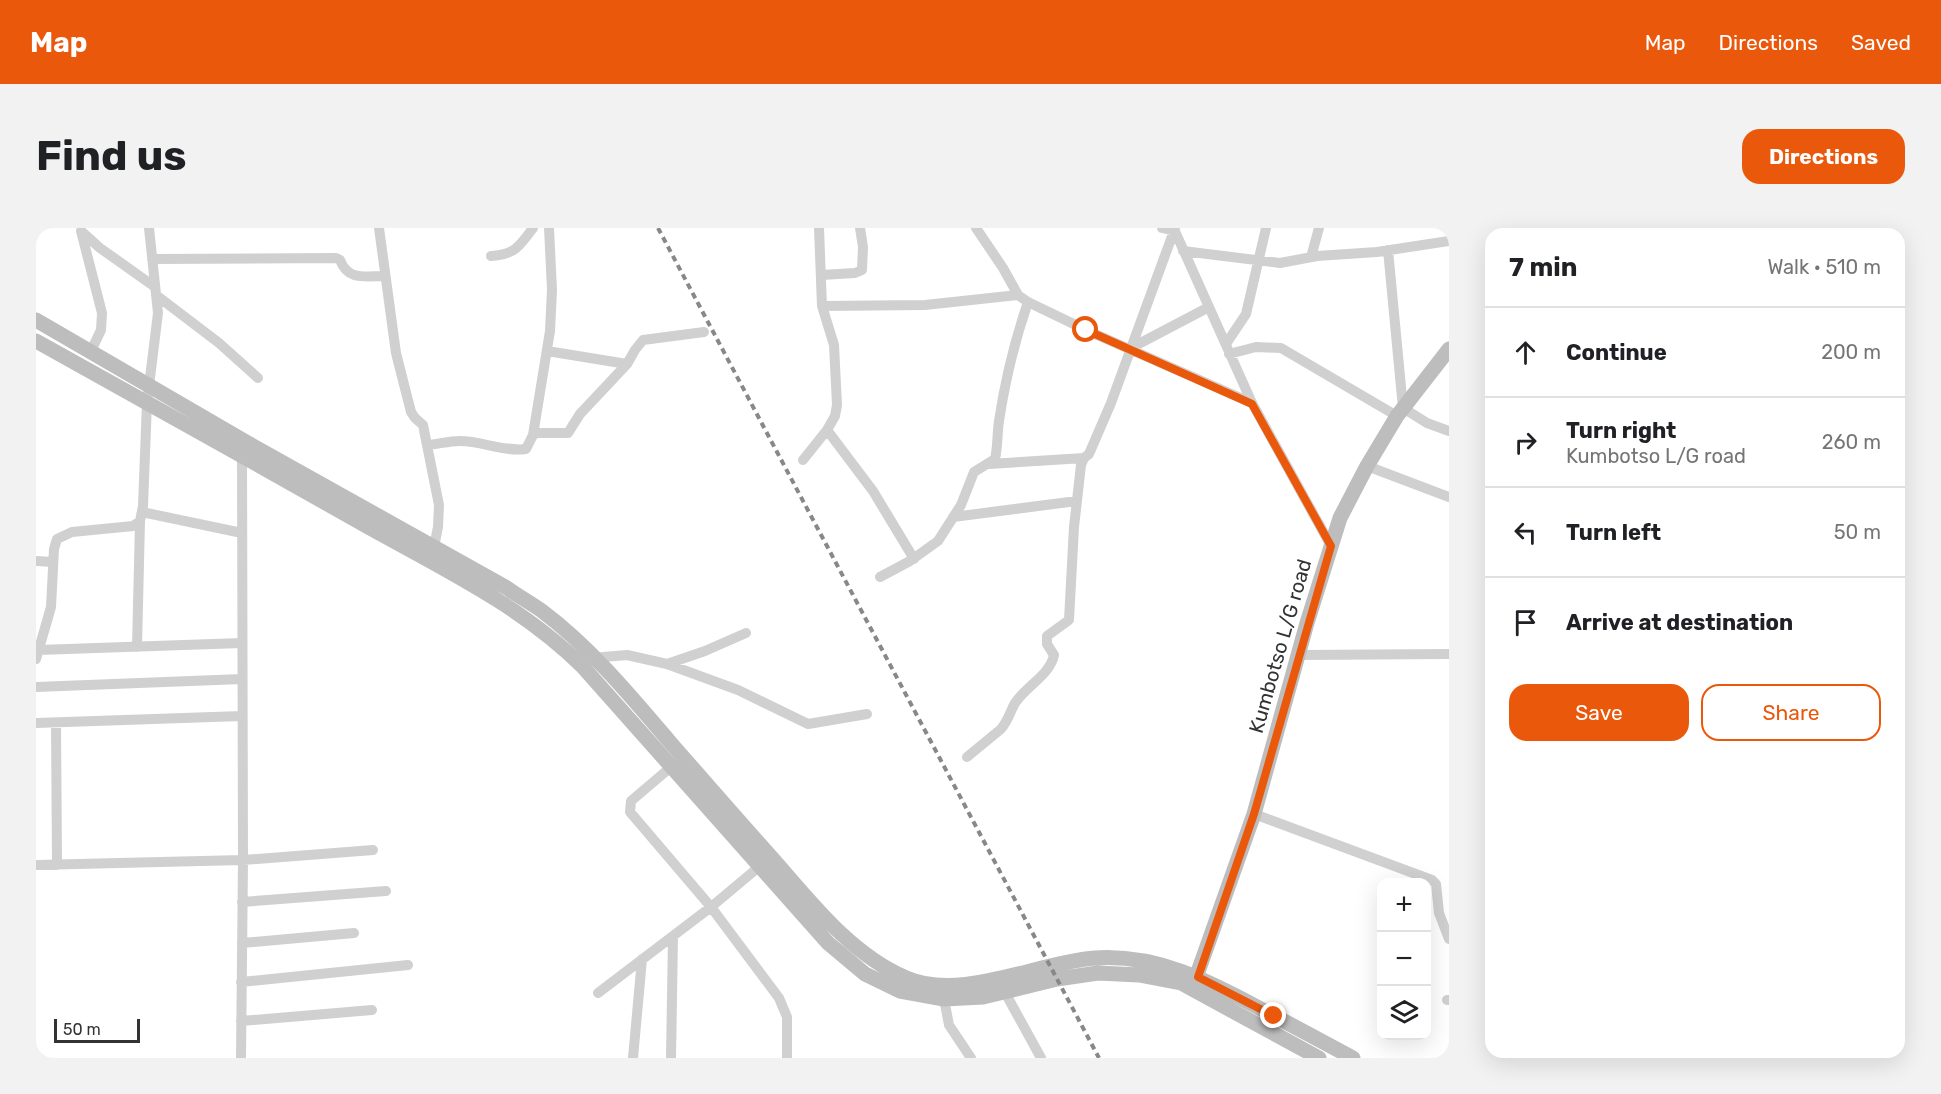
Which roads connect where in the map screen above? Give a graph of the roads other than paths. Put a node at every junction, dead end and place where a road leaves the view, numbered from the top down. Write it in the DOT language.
graph roads {
  1 [pos="149,228"];
  2 [pos="379,228"];
  3 [pos="533,228"];
  4 [pos="549,228"];
  5 [pos="819,228"];
  6 [pos="860,228"];
  7 [pos="976,228"];
  8 [pos="1162,228"];
  9 [pos="1266,228"];
  10 [pos="1318,228"];
  11 [pos="1175,229"];
  12 [pos="79,230"];
  13 [pos="1449,241"];
  14 [pos="1388,250"];
  15 [pos="1183,251"];
  16 [pos="491,256"];
  17 [pos="1311,257"];
  18 [pos="152,259"];
  19 [pos="1258,261"];
  20 [pos="821,275"];
  21 [pos="385,276"];
  22 [pos="155,291"];
  23 [pos="1018,295"];
  24 [pos="1028,302"];
  25 [pos="822,306"];
  26 [pos="1209,307"];
  27 [pos="36,320"];
  28 [pos="704,332"];
  29 [pos="36,341"];
  30 [pos="1129,349"];
  31 [pos="1228,349"];
  32 [pos="1449,349"];
  33 [pos="91,351"];
  34 [pos="548,351"];
  35 [pos="627,364"];
  36 [pos="258,378"];
  37 [pos="149,384"];
  38 [pos="147,402"];
  39 [pos="1252,404"];
  40 [pos="1400,412"];
  41 [pos="827,430"];
  42 [pos="1449,431"];
  43 [pos="533,435"];
  44 [pos="427,445"];
  45 [pos="242,455"];
  46 [pos="1084,458"];
  47 [pos="802,460"];
  48 [pos="988,464"];
  49 [pos="1367,466"];
  50 [pos="1449,496"];
  51 [pos="1077,501"];
  52 [pos="141,516"];
  53 [pos="953,517"];
  54 [pos="242,533"];
  55 [pos="1331,546"];
  56 [pos="434,547"];
  57 [pos="914,559"];
  58 [pos="36,561"];
  59 [pos="53,562"];
  60 [pos="880,577"];
  61 [pos="746,633"];
  62 [pos="242,643"];
  63 [pos="137,646"];
  64 [pos="1299,654"];
  65 [pos="1449,654"];
  66 [pos="37,655"];
  67 [pos="592,658"];
  68 [pos="667,663"];
  69 [pos="242,680"];
  70 [pos="36,687"];
  71 [pos="867,714"];
  72 [pos="242,716"];
  73 [pos="36,723"];
  74 [pos="56,723"];
  75 [pos="968,758"];
  76 [pos="670,766"];
  77 [pos="1254,814"];
  78 [pos="373,850"];
  79 [pos="243,860"];
  80 [pos="36,865"];
  81 [pos="57,865"];
  82 [pos="759,866"];
  83 [pos="386,891"];
  84 [pos="242,902"];
  85 [pos="711,907"];
  86 [pos="354,933"];
  87 [pos="673,936"];
  88 [pos="1449,939"];
  89 [pos="242,943"];
  90 [pos="642,959"];
  91 [pos="408,965"];
  92 [pos="241,982"];
  93 [pos="1195,982"];
  94 [pos="1001,986"];
  95 [pos="598,993"];
  96 [pos="944,999"];
  97 [pos="372,1010"];
  98 [pos="241,1021"];
  99 [pos="241,1058"];
  100 [pos="633,1058"];
  101 [pos="671,1058"];
  102 [pos="787,1058"];
  103 [pos="971,1058"];
  104 [pos="1041,1058"];
  105 [pos="1319,1058"];
  106 [pos="1353,1058"];
  1 -- 18 [label="street"];
  2 -- 21 [label="street"];
  3 -- 16 [label="street"];
  4 -- 34 [label="street"];
  5 -- 20 [label="street"];
  6 -- 20 [label="street"];
  7 -- 23 [label="street"];
  8 -- 11 [label="street"];
  9 -- 19 [label="street"];
  10 -- 17 [label="street"];
  11 -- 15 [label="street"];
  11 -- 30 [label="street"];
  12 -- 22 [label="street"];
  12 -- 33 [label="street"];
  13 -- 14 [label="street"];
  14 -- 17 [label="street"];
  14 -- 40 [label="street"];
  15 -- 19 [label="street"];
  15 -- 26 [label="street"];
  17 -- 19 [label="street"];
  18 -- 21 [label="street"];
  18 -- 22 [label="street"];
  19 -- 31 [label="street"];
  20 -- 25 [label="street"];
  21 -- 44 [label="street"];
  22 -- 36 [label="street"];
  22 -- 37 [label="street"];
  23 -- 24 [label="street"];
  23 -- 25 [label="street"];
  24 -- 30 [label="street"];
  24 -- 48 [label="street"];
  25 -- 41 [label="street"];
  26 -- 30 [label="street"];
  26 -- 31 [label="street"];
  27 -- 33 [label="main road"];
  28 -- 35 [label="street"];
  29 -- 38 [label="main road"];
  30 -- 39 [label="street"];
  30 -- 46 [label="street"];
  31 -- 39 [label="street"];
  31 -- 40 [label="street"];
  32 -- 40 [label="main road, Kumbotso L/G road"];
  33 -- 37 [label="main road"];
  34 -- 35 [label="street"];
  34 -- 43 [label="street"];
  35 -- 43 [label="street"];
  37 -- 38 [label="street"];
  37 -- 56 [label="main road"];
  38 -- 45 [label="main road"];
  38 -- 52 [label="street"];
  39 -- 55 [label="street"];
  40 -- 42 [label="street"];
  40 -- 49 [label="main road, Kumbotso L/G road"];
  41 -- 47 [label="street"];
  41 -- 57 [label="street"];
  43 -- 44 [label="street"];
  44 -- 56 [label="street"];
  45 -- 54 [label="street"];
  45 -- 76 [label="main road"];
  46 -- 48 [label="street"];
  46 -- 51 [label="street"];
  48 -- 53 [label="street"];
  49 -- 50 [label="street"];
  49 -- 55 [label="main road, Kumbotso L/G road"];
  51 -- 53 [label="street"];
  51 -- 75 [label="street"];
  52 -- 54 [label="street"];
  52 -- 59 [label="street"];
  52 -- 63 [label="street"];
  53 -- 57 [label="street"];
  54 -- 62 [label="street"];
  55 -- 64 [label="main road, Kumbotso L/G road"];
  56 -- 67 [label="main road"];
  57 -- 60 [label="street"];
  58 -- 59 [label="street"];
  59 -- 66 [label="street"];
  61 -- 68 [label="street"];
  62 -- 63 [label="street"];
  62 -- 69 [label="street"];
  63 -- 66 [label="street"];
  64 -- 65 [label="street"];
  64 -- 77 [label="main road, Kumbotso L/G road"];
  67 -- 68 [label="street"];
  67 -- 94 [label="main road"];
  68 -- 71 [label="street"];
  69 -- 70 [label="street"];
  69 -- 72 [label="street"];
  72 -- 74 [label="street"];
  72 -- 79 [label="street"];
  73 -- 74 [label="street"];
  74 -- 81 [label="street"];
  76 -- 82 [label="main road"];
  76 -- 85 [label="street"];
  77 -- 88 [label="street"];
  77 -- 93 [label="main road, Kumbotso L/G road"];
  78 -- 79 [label="street"];
  79 -- 81 [label="street"];
  79 -- 84 [label="street"];
  80 -- 81 [label="street"];
  82 -- 85 [label="street"];
  82 -- 96 [label="main road"];
  83 -- 84 [label="street"];
  84 -- 89 [label="street"];
  85 -- 87 [label="street"];
  85 -- 102 [label="street"];
  86 -- 89 [label="street"];
  87 -- 90 [label="street"];
  87 -- 101 [label="street"];
  89 -- 92 [label="street"];
  90 -- 95 [label="street"];
  90 -- 100 [label="street"];
  91 -- 92 [label="street"];
  92 -- 98 [label="street"];
  93 -- 94 [label="main road"];
  93 -- 105 [label="main road"];
  93 -- 106 [label="main road"];
  94 -- 96 [label="main road"];
  94 -- 104 [label="street"];
  96 -- 103 [label="street"];
  97 -- 98 [label="street"];
  98 -- 99 [label="street"];
}
